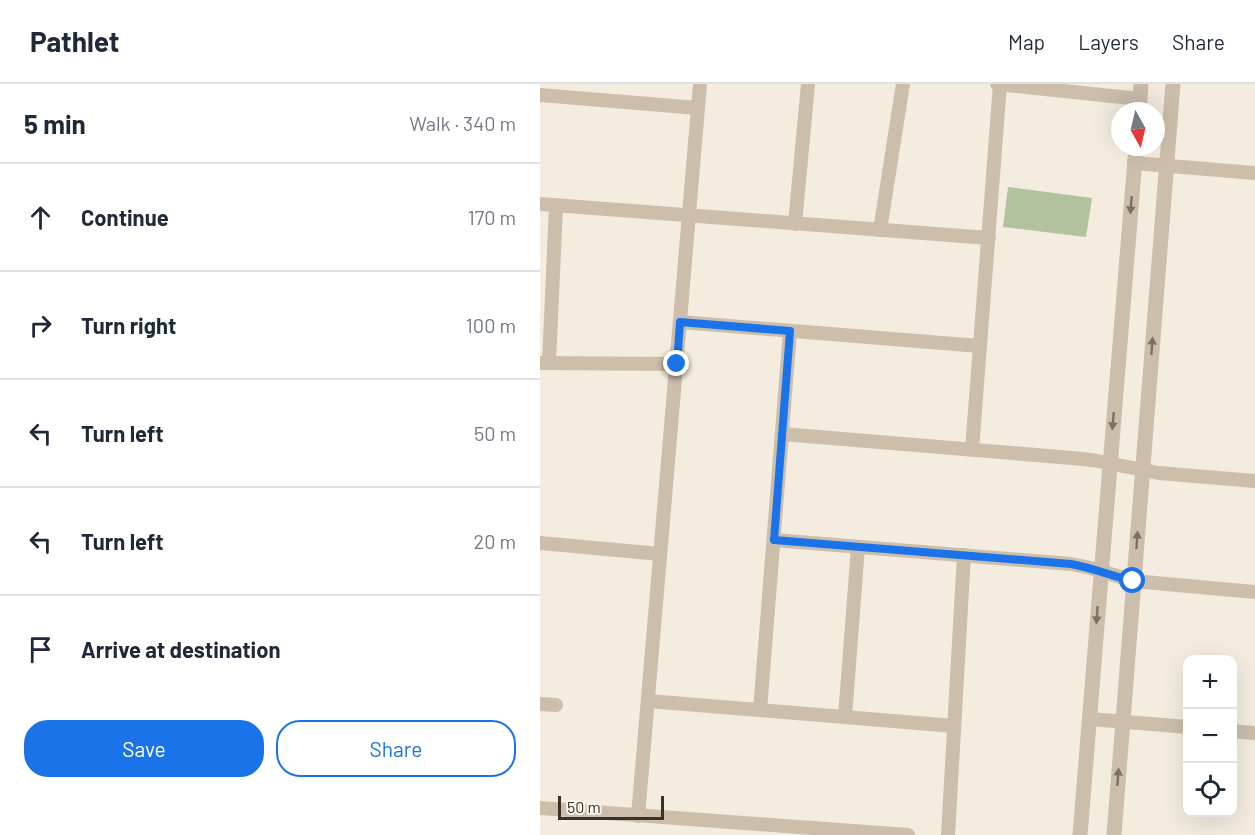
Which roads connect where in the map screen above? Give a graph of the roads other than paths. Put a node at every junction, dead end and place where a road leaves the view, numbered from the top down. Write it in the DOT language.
graph roads {
  1 [pos="590,84"];
  2 [pos="700,84"];
  3 [pos="808,84"];
  4 [pos="903,84"];
  5 [pos="999,84"];
  6 [pos="1173,84"];
  7 [pos="540,95"];
  8 [pos="1140,98"];
  9 [pos="589,99"];
  10 [pos="698,108"];
  11 [pos="1135,156"];
  12 [pos="1134,163"];
  13 [pos="1166,165"];
  14 [pos="1255,173"];
  15 [pos="540,204"];
  16 [pos="556,206"];
  17 [pos="689,216"];
  18 [pos="795,224"];
  19 [pos="880,230"];
  20 [pos="988,238"];
  21 [pos="680,322"];
  22 [pos="790,331"];
  23 [pos="980,346"];
  24 [pos="544,363"];
  25 [pos="677,364"];
  26 [pos="782,434"];
  27 [pos="972,450"];
  28 [pos="1110,464"];
  29 [pos="1142,470"];
  30 [pos="1255,481"];
  31 [pos="774,540"];
  32 [pos="540,543"];
  33 [pos="858,547"];
  34 [pos="660,554"];
  35 [pos="964,555"];
  36 [pos="1100,571"];
  37 [pos="1133,581"];
  38 [pos="1255,592"];
  39 [pos="648,701"];
  40 [pos="540,704"];
  41 [pos="556,705"];
  42 [pos="760,710"];
  43 [pos="845,717"];
  44 [pos="1090,720"];
  45 [pos="1123,722"];
  46 [pos="954,726"];
  47 [pos="1183,728"];
  48 [pos="1237,731"];
  49 [pos="1255,733"];
  50 [pos="540,808"];
  51 [pos="638,816"];
  52 [pos="788,831"];
  53 [pos="908,835"];
  54 [pos="948,835"];
  55 [pos="1080,835"];
  56 [pos="1114,835"];
  1 -- 9 [label="street"];
  2 -- 10 [label="street"];
  3 -- 18 [label="street"];
  4 -- 19 [label="street"];
  5 -- 8 [label="street"];
  5 -- 20 [label="street"];
  6 -- 13 [label="street"];
  7 -- 9 [label="street"];
  9 -- 10 [label="street"];
  10 -- 17 [label="street"];
  11 -- 12 [label="street"];
  12 -- 13 [label="street"];
  12 -- 28 [label="street, one-way"];
  13 -- 14 [label="street"];
  29 -- 13 [label="street, one-way"];
  15 -- 16 [label="street"];
  16 -- 17 [label="street"];
  16 -- 24 [label="street"];
  17 -- 18 [label="street"];
  17 -- 21 [label="street"];
  18 -- 19 [label="street"];
  19 -- 20 [label="street"];
  20 -- 23 [label="street"];
  21 -- 22 [label="street"];
  21 -- 25 [label="street"];
  22 -- 23 [label="street"];
  22 -- 26 [label="street"];
  23 -- 27 [label="street"];
  24 -- 25 [label="street"];
  25 -- 34 [label="street"];
  26 -- 27 [label="street"];
  26 -- 31 [label="street"];
  27 -- 28 [label="street"];
  28 -- 29 [label="street"];
  28 -- 36 [label="street"];
  29 -- 30 [label="street"];
  37 -- 29 [label="street, one-way"];
  31 -- 33 [label="street"];
  31 -- 42 [label="street"];
  32 -- 34 [label="street"];
  33 -- 35 [label="street"];
  33 -- 43 [label="street"];
  34 -- 39 [label="street"];
  35 -- 36 [label="street"];
  35 -- 46 [label="street"];
  36 -- 37 [label="street"];
  36 -- 44 [label="street, one-way"];
  37 -- 38 [label="street"];
  37 -- 45 [label="street"];
  39 -- 42 [label="street"];
  39 -- 51 [label="street"];
  40 -- 41 [label="street"];
  42 -- 43 [label="street"];
  43 -- 46 [label="street"];
  44 -- 45 [label="street"];
  44 -- 55 [label="street"];
  45 -- 47 [label="street"];
  56 -- 45 [label="street, one-way"];
  46 -- 54 [label="street"];
  48 -- 49 [label="street"];
  50 -- 51 [label="street"];
  51 -- 52 [label="street"];
  52 -- 53 [label="street"];
}
